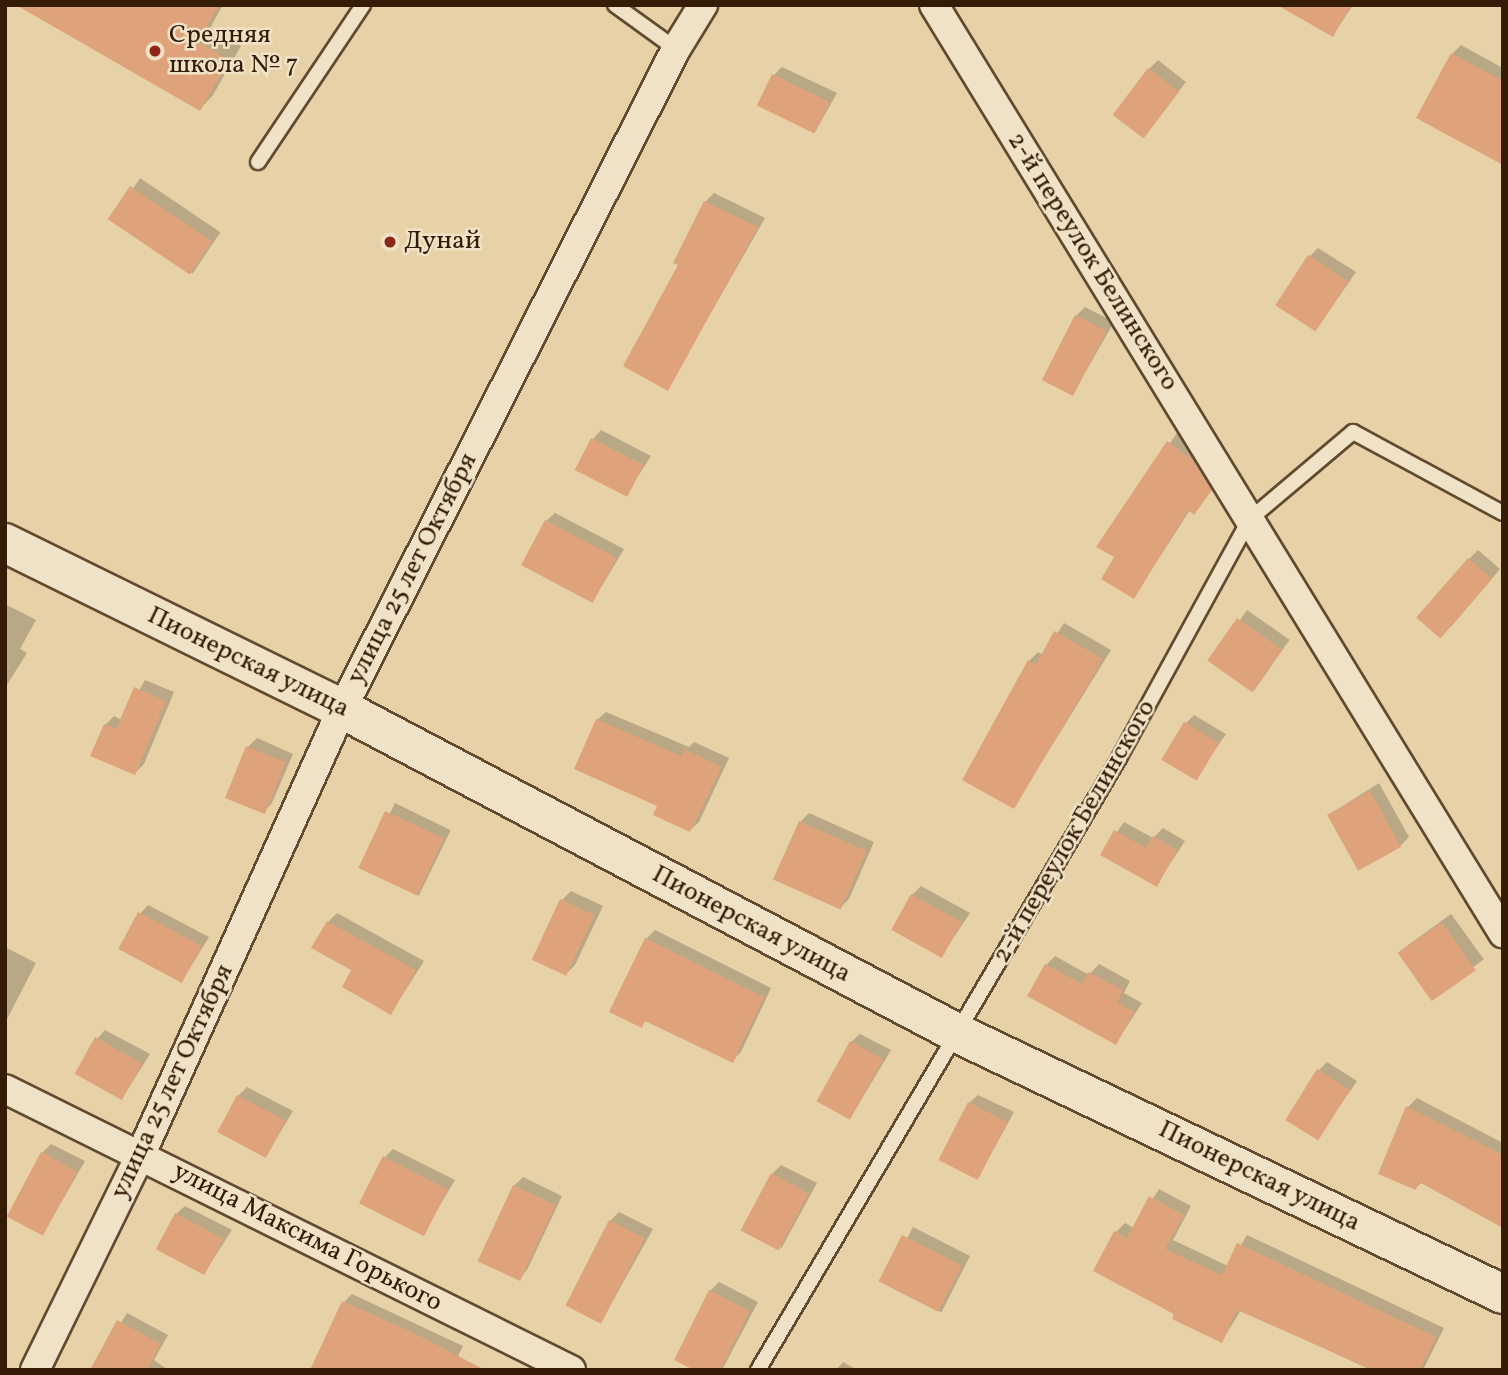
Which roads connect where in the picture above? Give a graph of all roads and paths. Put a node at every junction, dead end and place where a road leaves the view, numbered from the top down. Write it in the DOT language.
graph roads {
  1 [pos="363,5"];
  2 [pos="615,5"];
  3 [pos="703,5"];
  4 [pos="934,5"];
  5 [pos="676,49"];
  6 [pos="258,162"];
  7 [pos="1503,513"];
  8 [pos="1250,519"];
  9 [pos="5,543"];
  10 [pos="342,709"];
  11 [pos="1503,933"];
  12 [pos="959,1034"];
  13 [pos="5,1089"];
  14 [pos="141,1154"];
  15 [pos="1503,1294"];
  16 [pos="35,1370"];
  17 [pos="571,1370"];
  18 [pos="758,1370"];
  1 -- 6 [label="lane"];
  2 -- 5 [label="lane"];
  3 -- 5 [label="street, улица 25 лет Октября"];
  4 -- 8 [label="street, 2-й переулок Белинского"];
  5 -- 10 [label="street, улица 25 лет Октября"];
  7 -- 8 [label="lane, 2-й переулок Белинского"];
  8 -- 11 [label="street, 2-й переулок Белинского"];
  8 -- 12 [label="lane, 2-й переулок Белинского"];
  9 -- 10 [label="street, Пионерская улица"];
  10 -- 12 [label="street, Пионерская улица"];
  10 -- 14 [label="street, улица 25 лет Октября"];
  12 -- 15 [label="street, Пионерская улица"];
  12 -- 18 [label="lane, 2-й переулок Белинского"];
  13 -- 14 [label="street, улица Максима Горького"];
  14 -- 16 [label="street, улица 25 лет Октября"];
  14 -- 17 [label="street, улица Максима Горького"];
}
